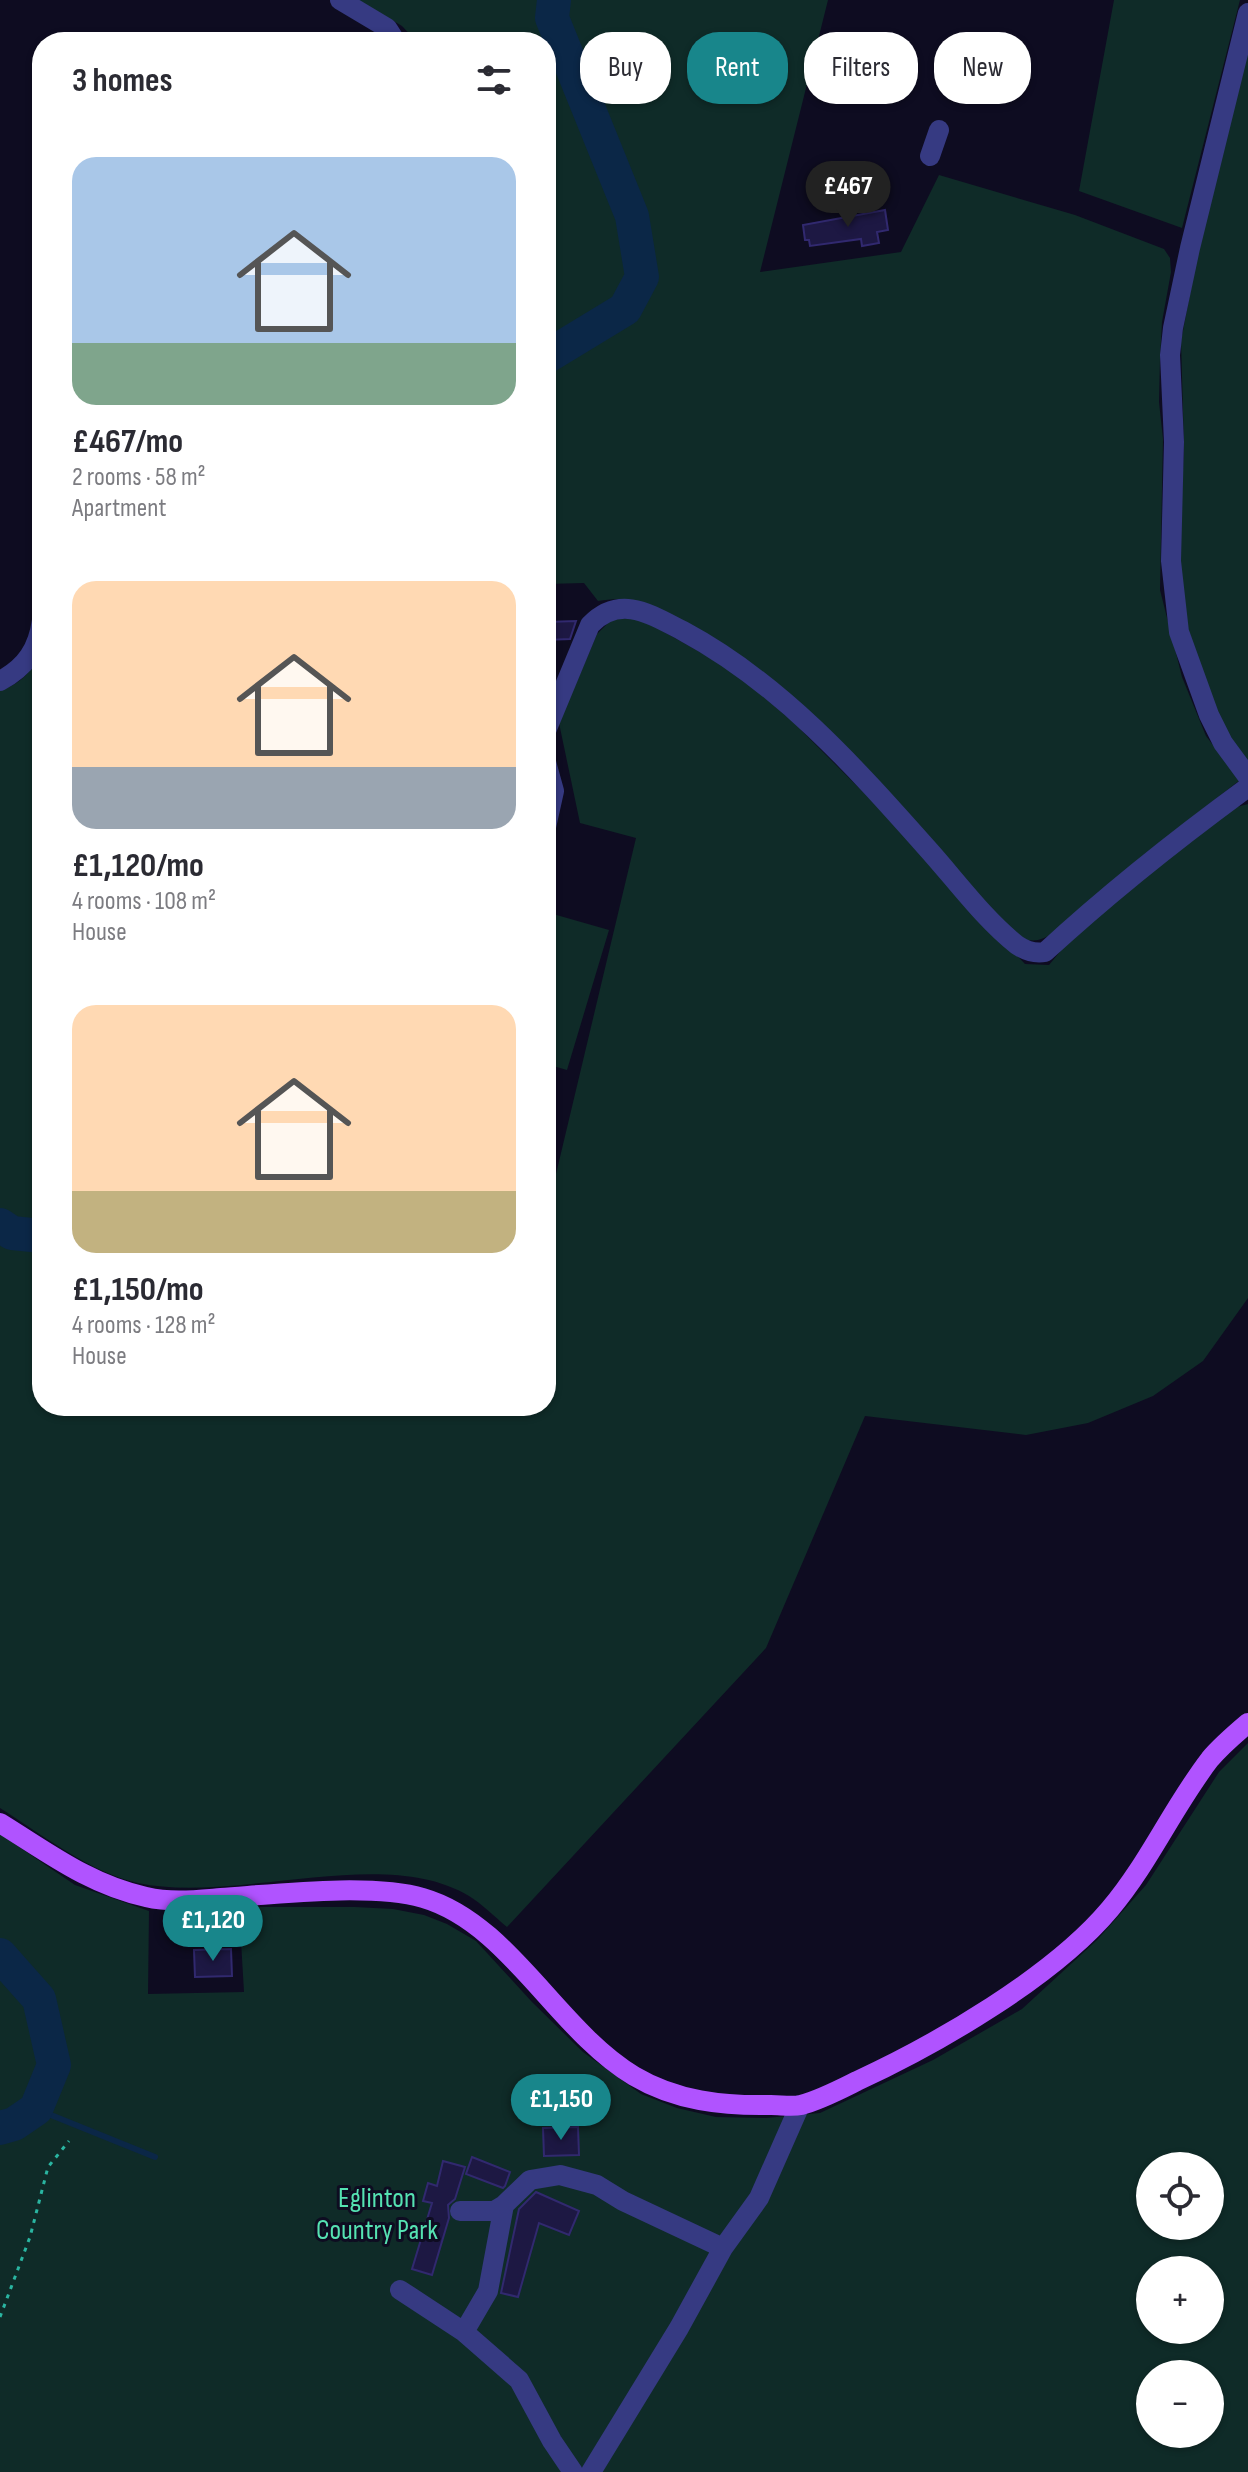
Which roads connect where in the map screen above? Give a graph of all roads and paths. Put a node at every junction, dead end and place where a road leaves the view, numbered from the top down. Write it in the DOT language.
graph roads {
  1 [pos="340,0"];
  2 [pos="1248,13"];
  3 [pos="390,32"];
  4 [pos="939,130"];
  5 [pos="930,156"];
  6 [pos="32,651"];
  7 [pos="0,681"];
  8 [pos="556,707"];
  9 [pos="1248,777"];
  10 [pos="1248,787"];
  11 [pos="1248,1723"];
  12 [pos="0,1823"];
  13 [pos="800,2105"];
  14 [pos="69,2141"];
  15 [pos="504,2205"];
  16 [pos="460,2211"];
  17 [pos="723,2248"];
  18 [pos="400,2290"];
  19 [pos="0,2317"];
  20 [pos="464,2332"];
  21 [pos="573,2472"];
  22 [pos="591,2472"];
  1 -- 3 [label="street"];
  2 -- 9 [label="street"];
  4 -- 5 [label="street"];
  6 -- 7 [label="street"];
  8 -- 10 [label="street"];
  11 -- 13 [label="main road"];
  12 -- 13 [label="main road"];
  13 -- 17 [label="street"];
  14 -- 19 [label="path"];
  15 -- 16 [label="street"];
  15 -- 17 [label="street"];
  15 -- 20 [label="street"];
  17 -- 22 [label="street"];
  18 -- 20 [label="street"];
  20 -- 21 [label="street"];
}
